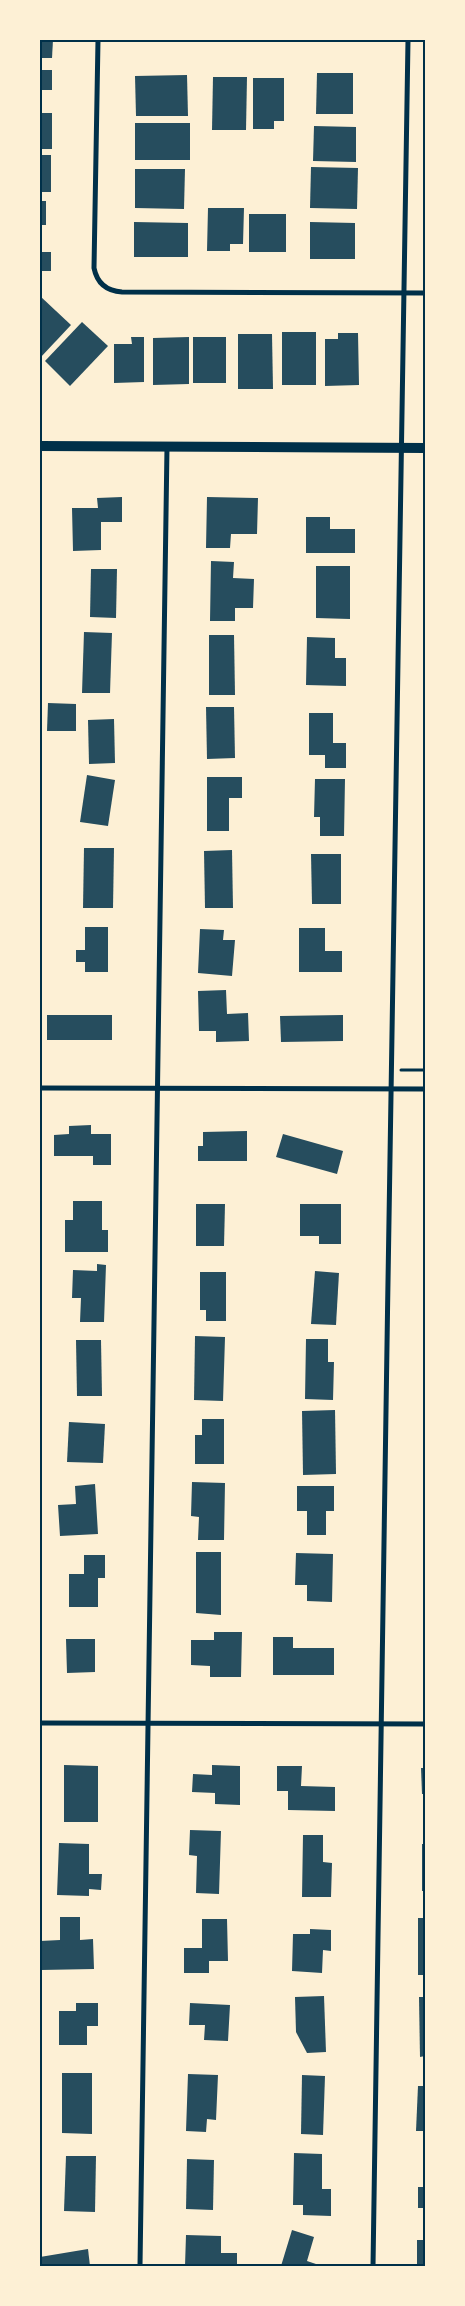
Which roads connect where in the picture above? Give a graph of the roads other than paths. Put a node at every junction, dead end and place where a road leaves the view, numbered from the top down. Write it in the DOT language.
graph roads {
  1 [pos="98,40"];
  2 [pos="408,40"];
  3 [pos="403,293"];
  4 [pos="425,293"];
  5 [pos="40,446"];
  6 [pos="167,446"];
  7 [pos="400,448"];
  8 [pos="425,448"];
  9 [pos="40,1088"];
  10 [pos="392,1088"];
  11 [pos="425,1088"];
  12 [pos="156,1089"];
  13 [pos="40,1723"];
  14 [pos="149,1724"];
  15 [pos="383,1724"];
  16 [pos="425,1724"];
  17 [pos="140,2266"];
  18 [pos="373,2266"];
  1 -- 3 [label="street"];
  2 -- 3 [label="street"];
  3 -- 4 [label="street"];
  3 -- 7 [label="street"];
  5 -- 6 [label="main road"];
  6 -- 7 [label="main road"];
  6 -- 12 [label="street"];
  7 -- 8 [label="main road"];
  7 -- 10 [label="street"];
  9 -- 12 [label="street"];
  10 -- 11 [label="street"];
  10 -- 12 [label="street"];
  10 -- 15 [label="street"];
  12 -- 14 [label="street"];
  13 -- 14 [label="street"];
  14 -- 15 [label="street"];
  14 -- 17 [label="street"];
  15 -- 16 [label="street"];
  15 -- 18 [label="street"];
}
